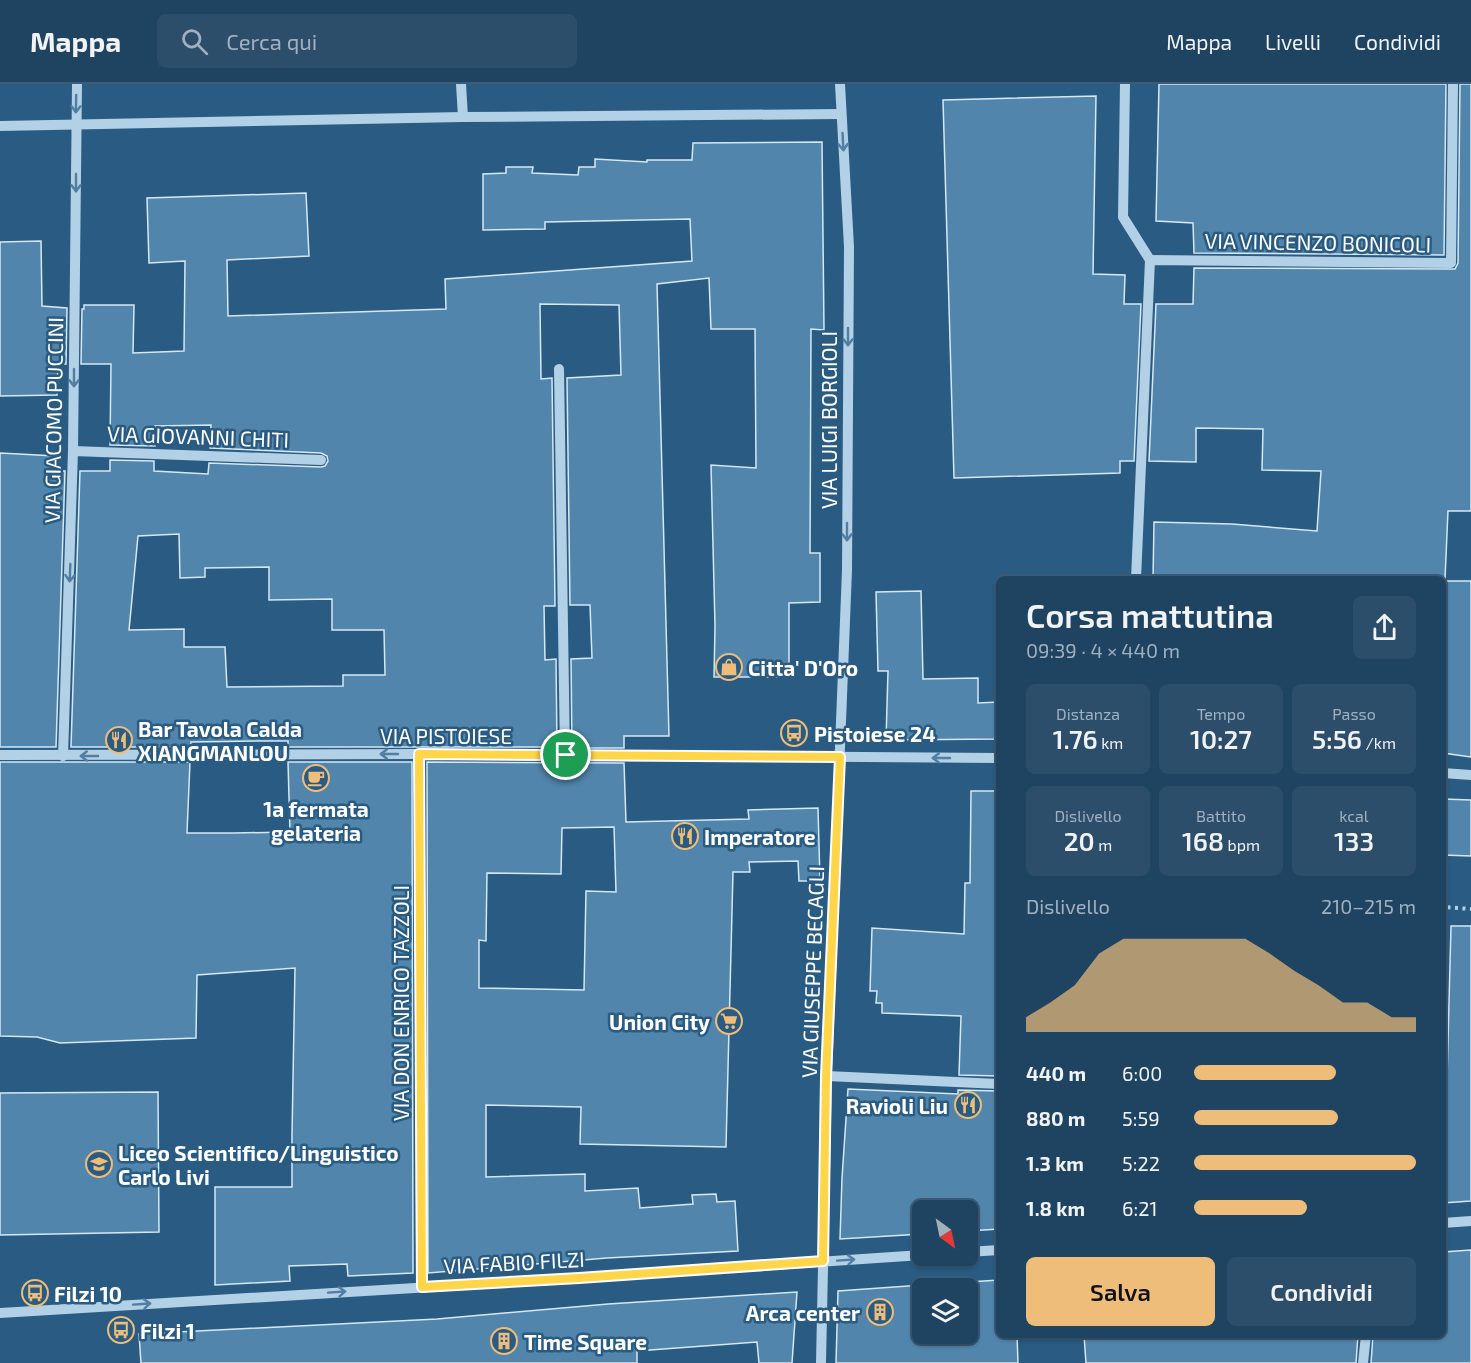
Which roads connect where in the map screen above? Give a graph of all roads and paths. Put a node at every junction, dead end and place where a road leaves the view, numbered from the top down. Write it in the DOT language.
graph roads {
  1 [pos="77,84"];
  2 [pos="461,84"];
  3 [pos="840,84"];
  4 [pos="1125,84"];
  5 [pos="1453,84"];
  6 [pos="841,114"];
  7 [pos="463,117"];
  8 [pos="76,125"];
  9 [pos="0,126"];
  10 [pos="1150,260"];
  11 [pos="559,369"];
  12 [pos="73,451"];
  13 [pos="321,460"];
  14 [pos="1136,576"];
  15 [pos="419,754"];
  16 [pos="0,755"];
  17 [pos="566,755"];
  18 [pos="63,756"];
  19 [pos="840,757"];
  20 [pos="996,758"];
  21 [pos="1446,773"];
  22 [pos="1471,775"];
  23 [pos="1446,907"];
  24 [pos="1471,909"];
  25 [pos="826,1076"];
  26 [pos="996,1084"];
  27 [pos="1471,1221"];
  28 [pos="1446,1223"];
  29 [pos="996,1250"];
  30 [pos="978,1251"];
  31 [pos="912,1256"];
  32 [pos="823,1261"];
  33 [pos="422,1287"];
  34 [pos="0,1313"];
  35 [pos="1366,1338"];
  36 [pos="821,1363"];
  37 [pos="1363,1363"];
  1 -- 8 [label="street, VIA GIACOMO PUCCINI, one-way"];
  2 -- 7 [label="street"];
  3 -- 6 [label="street, VIA LUIGI BORGIOLI"];
  4 -- 10 [label="street"];
  5 -- 10 [label="street, VIA VINCENZO BONICOLI"];
  6 -- 7 [label="street"];
  6 -- 19 [label="street, VIA LUIGI BORGIOLI, one-way"];
  7 -- 8 [label="street"];
  8 -- 9 [label="street"];
  8 -- 12 [label="street, VIA GIACOMO PUCCINI, one-way"];
  10 -- 14 [label="street"];
  11 -- 17 [label="street"];
  12 -- 13 [label="street, VIA GIOVANNI CHITI"];
  12 -- 18 [label="street, VIA GIACOMO PUCCINI, one-way"];
  15 -- 17 [label="street, VIA PISTOIESE"];
  15 -- 18 [label="street, VIA PISTOIESE, one-way"];
  15 -- 33 [label="street, VIA DON ENRICO TAZZOLI"];
  16 -- 18 [label="street, VIA PISTOIESE"];
  17 -- 19 [label="street, VIA PISTOIESE"];
  20 -- 19 [label="street, VIA PISTOIESE, one-way"];
  19 -- 25 [label="street, VIA GIUSEPPE BECAGLI"];
  21 -- 22 [label="street"];
  23 -- 24 [label="path"];
  25 -- 26 [label="street"];
  25 -- 32 [label="street, VIA GIUSEPPE BECAGLI"];
  27 -- 28 [label="street"];
  29 -- 30 [label="street"];
  32 -- 31 [label="street, VIA FABIO FILZI, one-way"];
  32 -- 33 [label="street, VIA FABIO FILZI"];
  32 -- 36 [label="street, VIA GIUSEPPE BECAGLI"];
  34 -- 33 [label="street, VIA FABIO FILZI, one-way"];
  35 -- 37 [label="street"];
}
